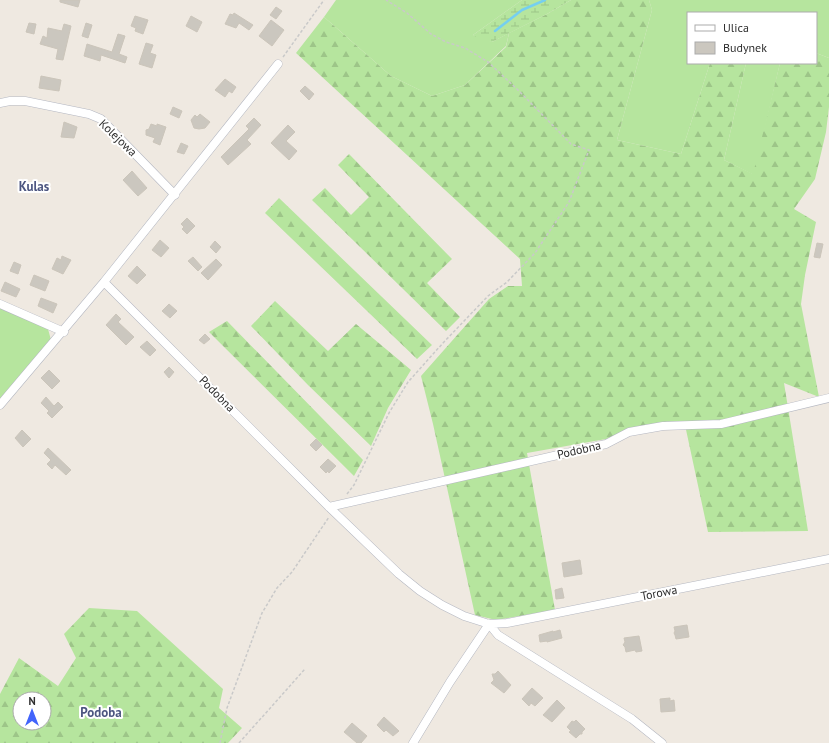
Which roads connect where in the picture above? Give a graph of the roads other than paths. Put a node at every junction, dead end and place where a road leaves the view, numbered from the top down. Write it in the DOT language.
graph roads {
  1 [pos="278,64"];
  2 [pos="0,103"];
  3 [pos="175,195"];
  4 [pos="104,282"];
  5 [pos="0,304"];
  6 [pos="64,332"];
  7 [pos="829,398"];
  8 [pos="0,405"];
  9 [pos="331,509"];
  10 [pos="829,559"];
  11 [pos="489,624"];
  12 [pos="413,743"];
  13 [pos="662,743"];
  1 -- 3 [label="street"];
  2 -- 3 [label="street, Kolejowa"];
  3 -- 4 [label="street"];
  4 -- 6 [label="street"];
  4 -- 9 [label="street, Podobna"];
  5 -- 6 [label="street"];
  6 -- 8 [label="street"];
  7 -- 9 [label="street, Podobna"];
  9 -- 11 [label="street, Podobna"];
  10 -- 11 [label="street, Torowa"];
  11 -- 12 [label="street"];
  11 -- 13 [label="street"];
}
